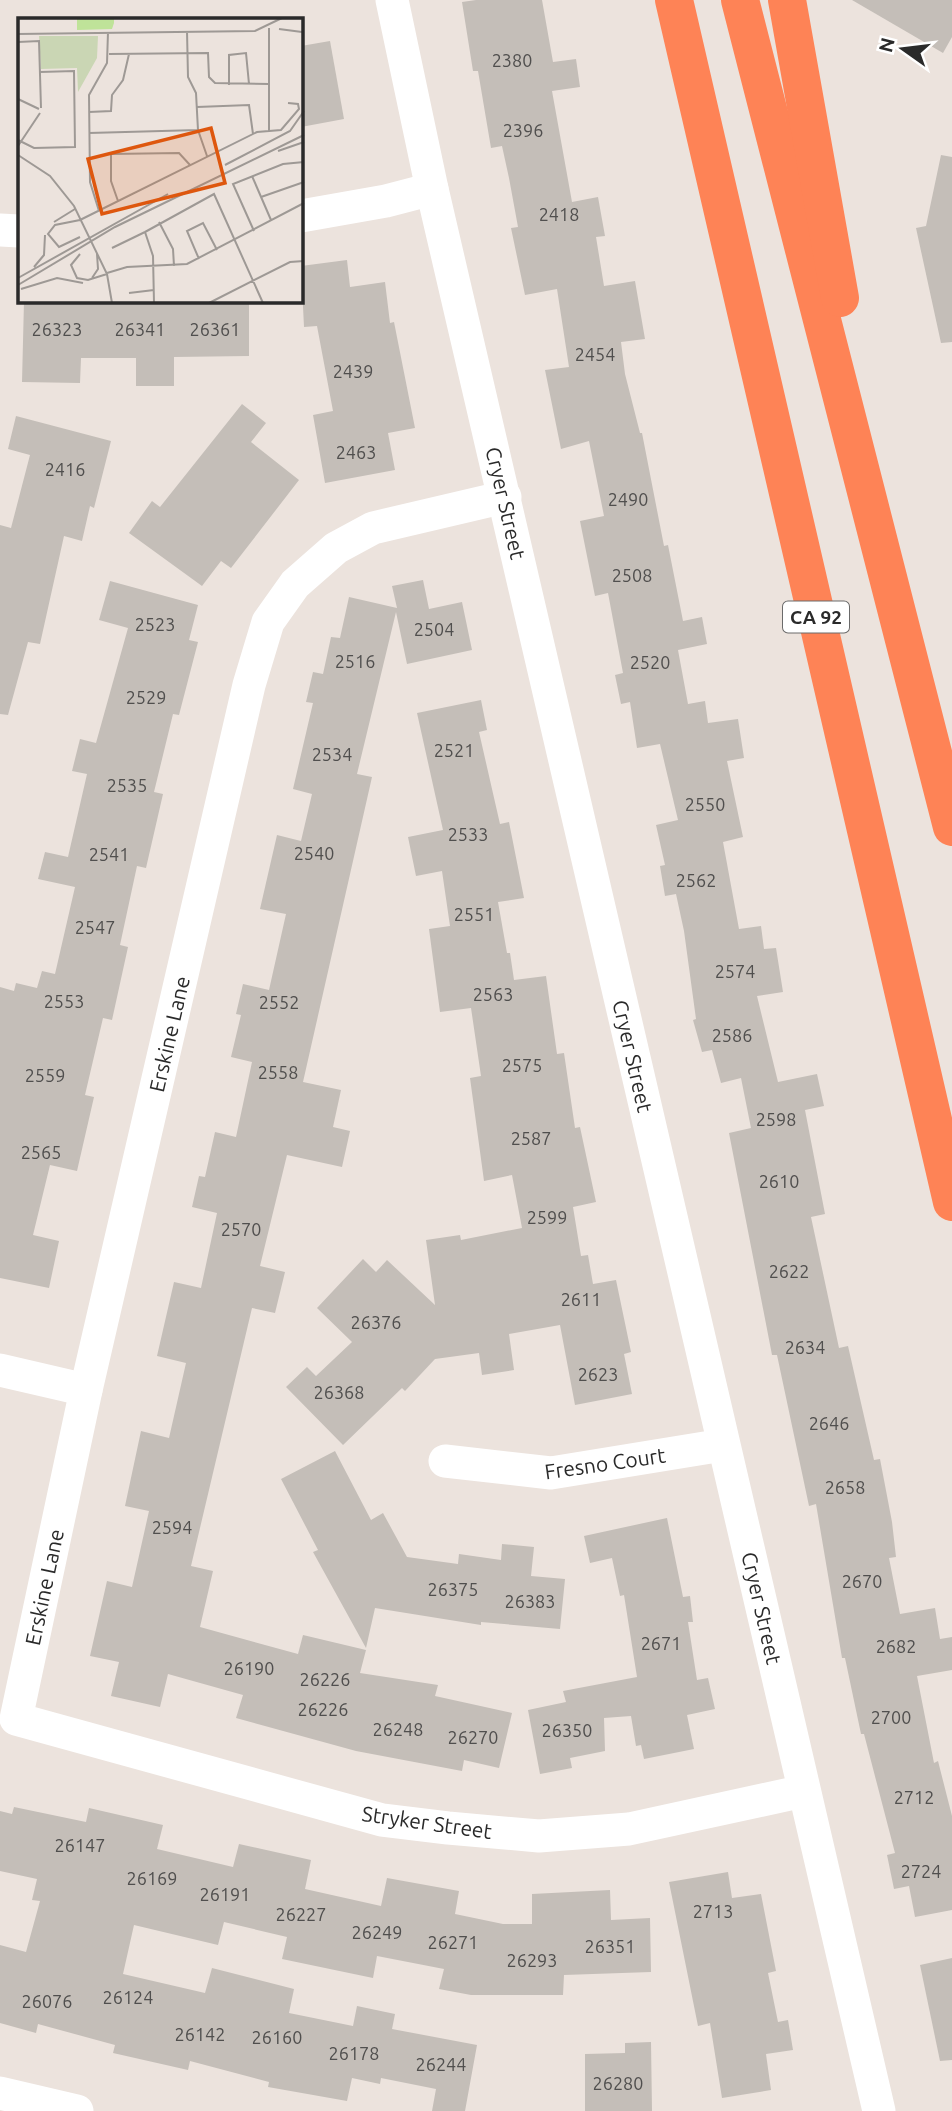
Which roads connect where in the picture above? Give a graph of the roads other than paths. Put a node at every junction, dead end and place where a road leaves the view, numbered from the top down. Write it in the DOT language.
graph roads {
  1 [pos="392,0"];
  2 [pos="740,0"];
  3 [pos="787,0"];
  4 [pos="675,11"];
  5 [pos="432,189"];
  6 [pos="303,216"];
  7 [pos="0,230"];
  8 [pos="18,231"];
  9 [pos="505,497"];
  10 [pos="895,604"];
  11 [pos="952,827"];
  12 [pos="952,1202"];
  13 [pos="0,1370"];
  14 [pos="86,1390"];
  15 [pos="723,1445"];
  16 [pos="445,1461"];
  17 [pos="16,1719"];
  18 [pos="804,1791"];
  19 [pos="0,2093"];
  20 [pos="77,2111"];
  21 [pos="879,2111"];
  1 -- 5 [label="street, Cryer Street"];
  2 -- 10 [label="highway"];
  3 -- 10 [label="highway"];
  4 -- 12 [label="highway, CA 92"];
  5 -- 6 [label="street"];
  5 -- 9 [label="street, Cryer Street"];
  7 -- 8 [label="street"];
  9 -- 14 [label="street, Erskine Lane"];
  9 -- 15 [label="street, Cryer Street"];
  10 -- 11 [label="highway"];
  13 -- 14 [label="street"];
  14 -- 17 [label="street, Erskine Lane"];
  15 -- 16 [label="street, Fresno Court"];
  15 -- 18 [label="street, Cryer Street"];
  17 -- 18 [label="street, Stryker Street"];
  18 -- 21 [label="street, Cryer Street"];
  19 -- 20 [label="street"];
}
